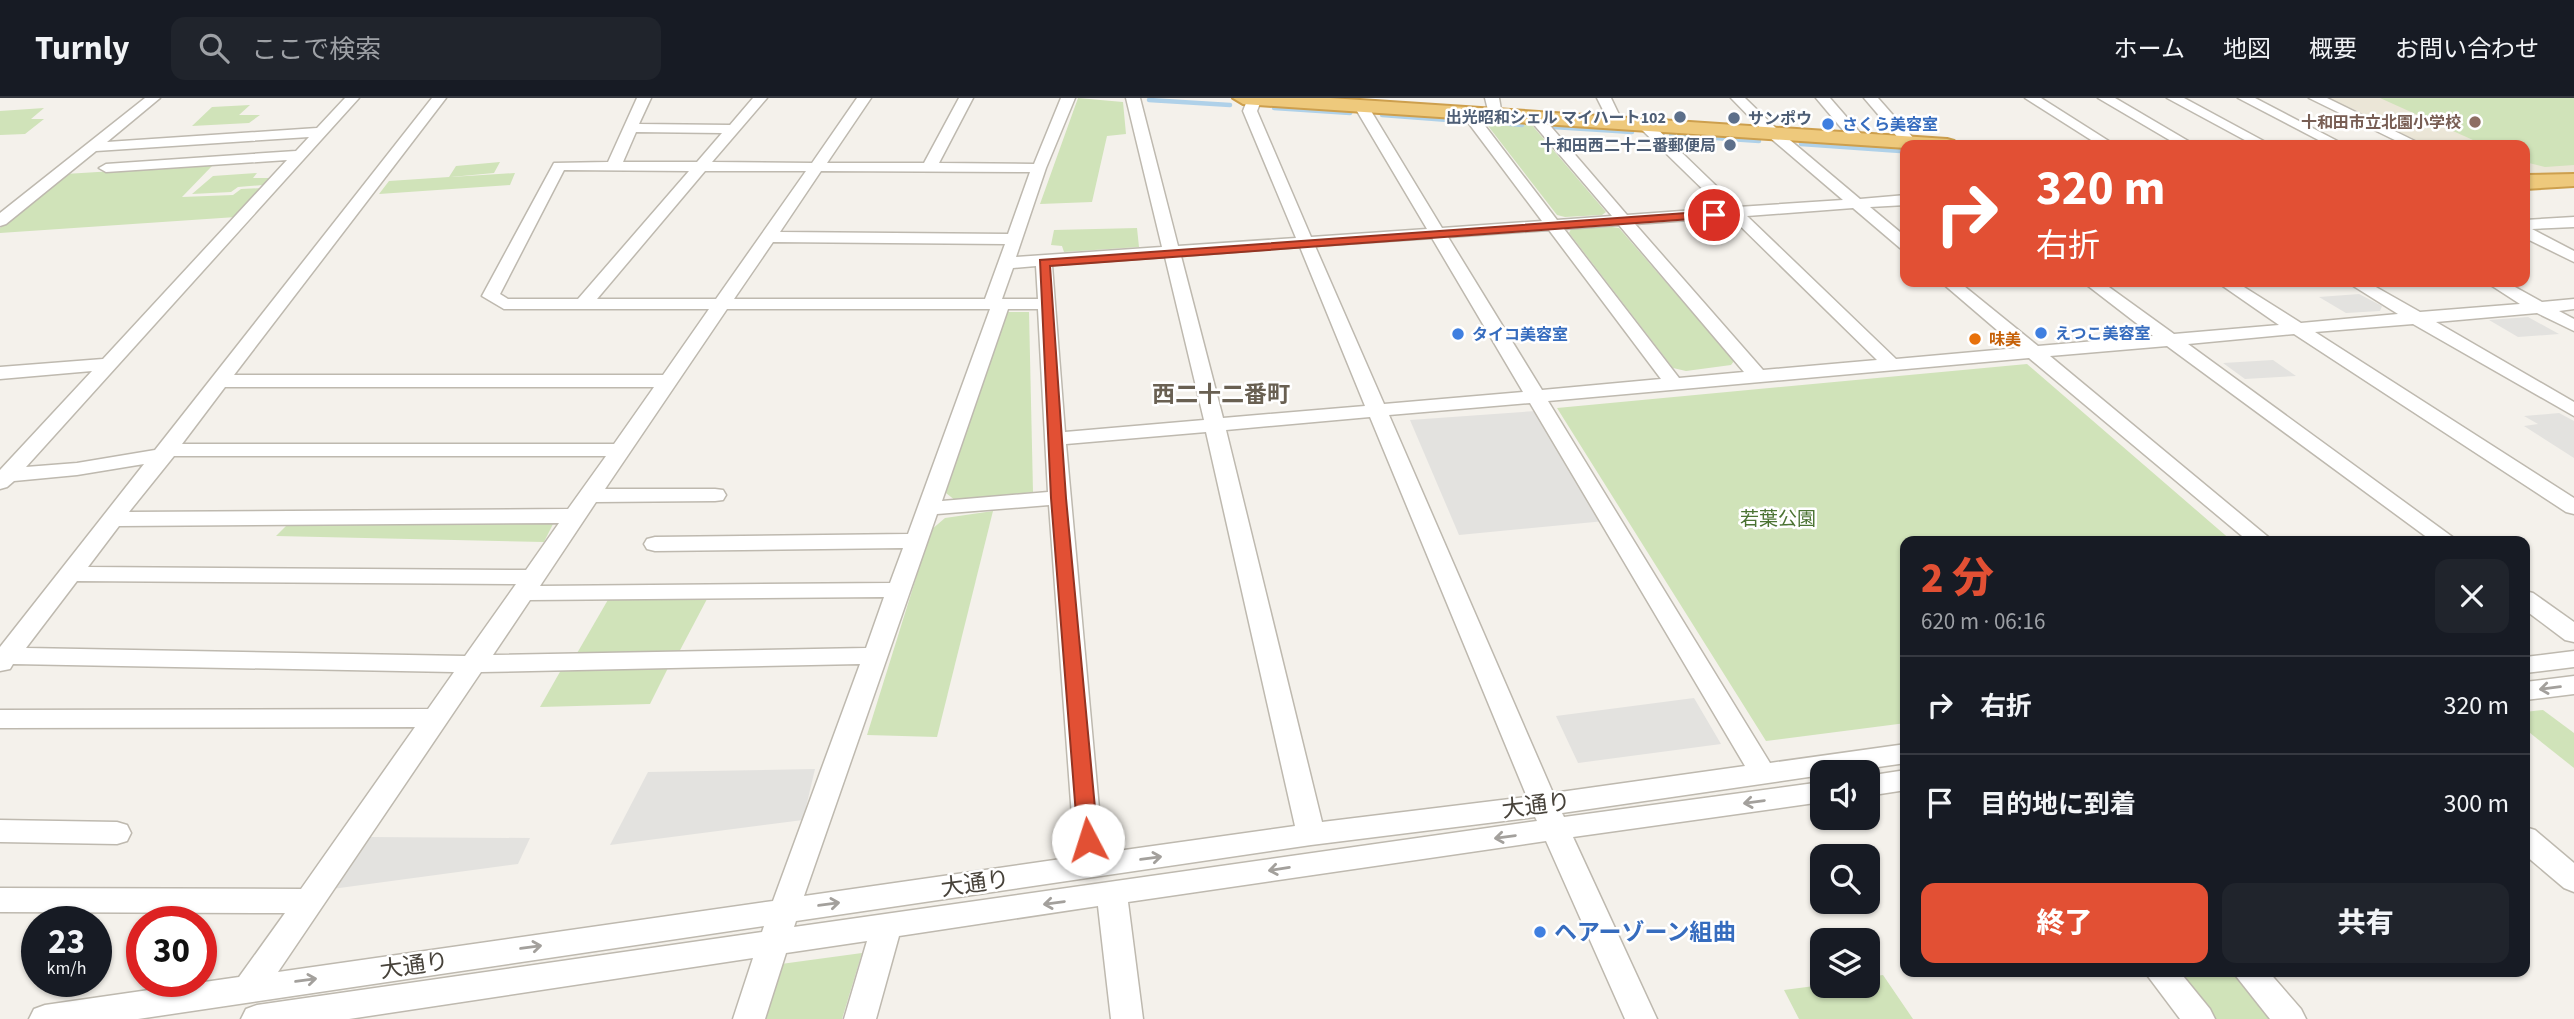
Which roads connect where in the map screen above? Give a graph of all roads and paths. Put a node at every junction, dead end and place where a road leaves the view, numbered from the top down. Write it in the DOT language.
graph roads {
  1 [pos="153,98"];
  2 [pos="352,98"];
  3 [pos="439,98"];
  4 [pos="644,98"];
  5 [pos="760,98"];
  6 [pos="864,98"];
  7 [pos="966,98"];
  8 [pos="1068,98"];
  9 [pos="1133,98"];
  10 [pos="1243,98"];
  11 [pos="1255,98"];
  12 [pos="1604,98"];
  13 [pos="1738,98"];
  14 [pos="1823,98"];
  15 [pos="1871,98"];
  16 [pos="2032,98"];
  17 [pos="2105,98"];
  18 [pos="2174,98"];
  19 [pos="2245,98"];
  20 [pos="2316,98"];
  21 [pos="1304,100"];
  22 [pos="1371,104"];
  23 [pos="1494,106"];
  24 [pos="1468,113"];
  25 [pos="1535,117"];
  26 [pos="1616,123"];
  27 [pos="1645,125"];
  28 [pos="631,128"];
  29 [pos="733,129"];
  30 [pos="321,132"];
  31 [pos="1773,133"];
  32 [pos="1858,139"];
  33 [pos="1902,140"];
  34 [pos="2100,140"];
  35 [pos="2179,140"];
  36 [pos="2254,140"];
  37 [pos="2328,140"];
  38 [pos="2405,140"];
  39 [pos="1900,143"];
  40 [pos="92,147"];
  41 [pos="300,155"];
  42 [pos="613,167"];
  43 [pos="702,167"];
  44 [pos="106,168"];
  45 [pos="815,168"];
  46 [pos="929,168"];
  47 [pos="1039,169"];
  48 [pos="2574,180"];
  49 [pos="2530,182"];
  50 [pos="1900,200"];
  51 [pos="1856,204"];
  52 [pos="1737,213"];
  53 [pos="0,221"];
  54 [pos="1622,221"];
  55 [pos="2574,222"];
  56 [pos="2530,225"];
  57 [pos="1556,226"];
  58 [pos="1438,234"];
  59 [pos="2530,235"];
  60 [pos="768,237"];
  61 [pos="1016,239"];
  62 [pos="1900,240"];
  63 [pos="1307,245"];
  64 [pos="1170,254"];
  65 [pos="2574,257"];
  66 [pos="1044,263"];
  67 [pos="1008,264"];
  68 [pos="1956,287"];
  69 [pos="2098,287"];
  70 [pos="2233,287"];
  71 [pos="2364,287"];
  72 [pos="2503,287"];
  73 [pos="583,304"];
  74 [pos="719,304"];
  75 [pos="997,304"];
  76 [pos="1046,304"];
  77 [pos="2574,304"];
  78 [pos="2540,307"];
  79 [pos="2417,317"];
  80 [pos="2574,326"];
  81 [pos="2297,329"];
  82 [pos="2172,340"];
  83 [pos="2034,352"];
  84 [pos="108,364"];
  85 [pos="1892,365"];
  86 [pos="0,373"];
  87 [pos="1759,378"];
  88 [pos="667,381"];
  89 [pos="221,382"];
  90 [pos="1675,385"];
  91 [pos="1536,397"];
  92 [pos="2574,410"];
  93 [pos="1377,412"];
  94 [pos="1215,426"];
  95 [pos="1055,439"];
  96 [pos="619,450"];
  97 [pos="166,452"];
  98 [pos="3,479"];
  99 [pos="715,495"];
  100 [pos="588,496"];
  101 [pos="1059,498"];
  102 [pos="2574,507"];
  103 [pos="929,508"];
  104 [pos="573,516"];
  105 [pos="114,519"];
  106 [pos="2256,536"];
  107 [pos="2440,536"];
  108 [pos="917,541"];
  109 [pos="655,544"];
  110 [pos="72,574"];
  111 [pos="526,585"];
  112 [pos="899,590"];
  113 [pos="2530,602"];
  114 [pos="2574,634"];
  115 [pos="875,656"];
  116 [pos="2574,659"];
  117 [pos="3,660"];
  118 [pos="472,664"];
  119 [pos="2530,664"];
  120 [pos="2574,685"];
  121 [pos="2530,690"];
  122 [pos="435,718"];
  123 [pos="0,719"];
  124 [pos="1900,754"];
  125 [pos="1763,774"];
  126 [pos="1900,781"];
  127 [pos="1880,784"];
  128 [pos="1810,793"];
  129 [pos="1550,817"];
  130 [pos="0,831"];
  131 [pos="117,832"];
  132 [pos="1311,834"];
  133 [pos="2530,842"];
  134 [pos="1090,867"];
  135 [pos="2574,880"];
  136 [pos="1112,894"];
  137 [pos="0,900"];
  138 [pos="310,901"];
  139 [pos="784,911"];
  140 [pos="886,927"];
  141 [pos="774,944"];
  142 [pos="2165,977"];
  143 [pos="2253,977"];
  144 [pos="249,989"];
  145 [pos="45,1019"];
  146 [pos="257,1019"];
  147 [pos="749,1019"];
  148 [pos="860,1019"];
  149 [pos="1127,1019"];
  150 [pos="1641,1019"];
  151 [pos="2199,1019"];
  152 [pos="2290,1019"];
  1 -- 40 [label="street"];
  2 -- 30 [label="street"];
  3 -- 89 [label="street"];
  4 -- 28 [label="street"];
  5 -- 29 [label="street"];
  6 -- 45 [label="street"];
  7 -- 46 [label="street"];
  8 -- 47 [label="street"];
  9 -- 64 [label="street"];
  10 -- 11 [label="highway"];
  11 -- 21 [label="highway"];
  11 -- 63 [label="street"];
  12 -- 26 [label="street"];
  13 -- 31 [label="street"];
  14 -- 32 [label="street"];
  15 -- 33 [label="street"];
  16 -- 34 [label="street"];
  17 -- 35 [label="street"];
  18 -- 36 [label="street"];
  19 -- 37 [label="street"];
  20 -- 38 [label="street"];
  21 -- 22 [label="highway"];
  22 -- 24 [label="highway"];
  22 -- 58 [label="street"];
  23 -- 24 [label="highway"];
  23 -- 25 [label="highway"];
  24 -- 57 [label="street"];
  25 -- 26 [label="highway"];
  25 -- 54 [label="street"];
  26 -- 27 [label="highway"];
  27 -- 31 [label="highway"];
  27 -- 52 [label="street"];
  28 -- 29 [label="street"];
  28 -- 42 [label="street"];
  29 -- 43 [label="street"];
  30 -- 40 [label="street"];
  30 -- 41 [label="street"];
  31 -- 32 [label="highway"];
  31 -- 51 [label="street"];
  32 -- 39 [label="highway"];
  40 -- 53 [label="street"];
  41 -- 44 [label="street"];
  41 -- 84 [label="street"];
  42 -- 43 [label="street"];
  42 -- 73 [label="street"];
  43 -- 45 [label="street"];
  43 -- 73 [label="street"];
  45 -- 46 [label="street"];
  45 -- 60 [label="street"];
  46 -- 47 [label="street"];
  47 -- 61 [label="street"];
  48 -- 49 [label="highway"];
  50 -- 51 [label="street"];
  51 -- 52 [label="street"];
  51 -- 62 [label="street"];
  52 -- 54 [label="street"];
  52 -- 85 [label="street"];
  54 -- 57 [label="street"];
  54 -- 87 [label="street"];
  55 -- 56 [label="street"];
  57 -- 58 [label="street"];
  57 -- 90 [label="street"];
  58 -- 63 [label="street"];
  58 -- 91 [label="street"];
  59 -- 65 [label="street"];
  60 -- 61 [label="street"];
  60 -- 74 [label="street"];
  61 -- 67 [label="street"];
  63 -- 64 [label="street"];
  63 -- 93 [label="street"];
  64 -- 66 [label="street"];
  64 -- 94 [label="street"];
  66 -- 67 [label="street"];
  66 -- 76 [label="street"];
  67 -- 75 [label="street"];
  68 -- 83 [label="street"];
  69 -- 82 [label="street"];
  70 -- 81 [label="street"];
  71 -- 79 [label="street"];
  72 -- 78 [label="street"];
  73 -- 74 [label="street"];
  74 -- 75 [label="street"];
  74 -- 88 [label="street"];
  75 -- 76 [label="street"];
  75 -- 103 [label="street"];
  76 -- 95 [label="street"];
  77 -- 78 [label="street"];
  78 -- 79 [label="street"];
  78 -- 80 [label="street"];
  79 -- 81 [label="street"];
  79 -- 92 [label="street"];
  81 -- 82 [label="street"];
  81 -- 102 [label="street"];
  82 -- 83 [label="street"];
  82 -- 107 [label="street"];
  83 -- 85 [label="street"];
  83 -- 106 [label="street"];
  84 -- 86 [label="street"];
  84 -- 98 [label="street"];
  85 -- 87 [label="street"];
  87 -- 90 [label="street"];
  88 -- 89 [label="street"];
  88 -- 96 [label="street"];
  89 -- 97 [label="street"];
  90 -- 91 [label="street"];
  91 -- 93 [label="street"];
  91 -- 125 [label="street"];
  93 -- 94 [label="street"];
  93 -- 129 [label="street"];
  94 -- 95 [label="street"];
  94 -- 132 [label="street"];
  95 -- 101 [label="street"];
  96 -- 97 [label="street"];
  96 -- 100 [label="street"];
  97 -- 98 [label="street"];
  97 -- 105 [label="street"];
  99 -- 100 [label="street"];
  100 -- 104 [label="street"];
  101 -- 103 [label="street"];
  101 -- 134 [label="street"];
  103 -- 108 [label="street"];
  104 -- 105 [label="street"];
  104 -- 111 [label="street"];
  105 -- 110 [label="street"];
  108 -- 109 [label="street"];
  108 -- 112 [label="street"];
  110 -- 111 [label="street"];
  110 -- 117 [label="street"];
  111 -- 112 [label="street"];
  111 -- 118 [label="street"];
  112 -- 115 [label="street"];
  113 -- 114 [label="street"];
  115 -- 118 [label="street"];
  115 -- 139 [label="street"];
  116 -- 119 [label="street"];
  117 -- 118 [label="street"];
  118 -- 122 [label="street"];
  120 -- 121 [label="street, one-way"];
  122 -- 123 [label="street"];
  122 -- 138 [label="street"];
  124 -- 125 [label="street, 大通り"];
  125 -- 129 [label="street, 大通り"];
  126 -- 127 [label="street"];
  128 -- 129 [label="street, 大通り, one-way"];
  129 -- 132 [label="street, 大通り"];
  129 -- 136 [label="street, 大通り, one-way"];
  129 -- 150 [label="street"];
  130 -- 131 [label="street"];
  134 -- 132 [label="street, 大通り, one-way"];
  133 -- 135 [label="street"];
  139 -- 134 [label="street, 大通り, one-way"];
  136 -- 140 [label="street, 大通り, one-way"];
  136 -- 149 [label="street"];
  137 -- 138 [label="street"];
  138 -- 144 [label="street"];
  139 -- 141 [label="street"];
  144 -- 139 [label="street, 大通り, one-way"];
  140 -- 141 [label="street, 大通り"];
  140 -- 148 [label="street"];
  141 -- 146 [label="street, 大通り"];
  141 -- 147 [label="street"];
  142 -- 151 [label="street"];
  143 -- 152 [label="street"];
  144 -- 145 [label="street, 大通り"];
}
